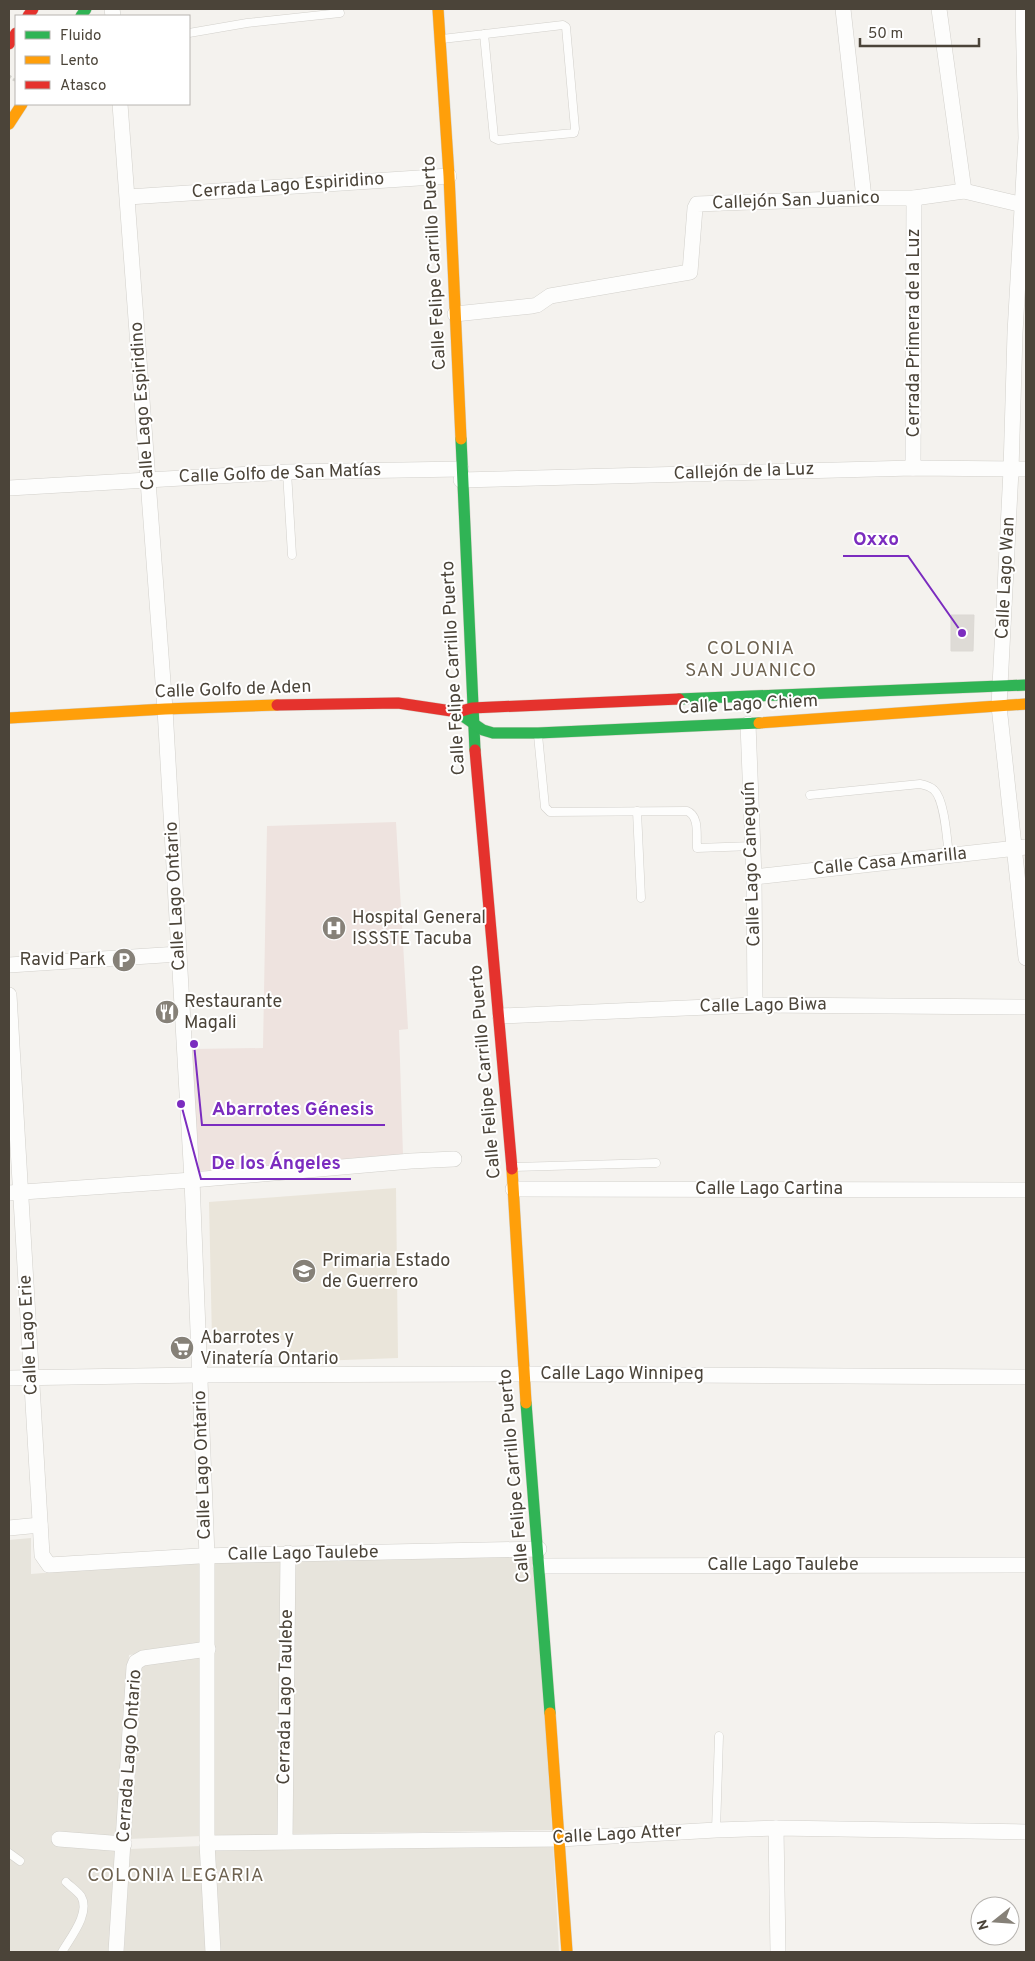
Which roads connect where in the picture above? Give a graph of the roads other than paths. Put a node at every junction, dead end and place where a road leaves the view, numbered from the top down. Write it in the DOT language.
graph roads {
  1 [pos="438,9"];
  2 [pos="843,9"];
  3 [pos="939,9"];
  4 [pos="1023,9"];
  5 [pos="340,13"];
  6 [pos="1025,28"];
  7 [pos="190,33"];
  8 [pos="484,34"];
  9 [pos="440,39"];
  10 [pos="21,105"];
  11 [pos="120,105"];
  12 [pos="9,124"];
  13 [pos="449,176"];
  14 [pos="964,192"];
  15 [pos="128,197"];
  16 [pos="864,198"];
  17 [pos="914,198"];
  18 [pos="1023,205"];
  19 [pos="455,314"];
  20 [pos="1021,333"];
  21 [pos="914,468"];
  22 [pos="1026,469"];
  23 [pos="1010,470"];
  24 [pos="287,472"];
  25 [pos="461,474"];
  26 [pos="149,480"];
  27 [pos="9,488"];
  28 [pos="292,555"];
  29 [pos="1026,685"];
  30 [pos="1001,687"];
  31 [pos="1026,704"];
  32 [pos="999,706"];
  33 [pos="472,708"];
  34 [pos="165,709"];
  35 [pos="458,712"];
  36 [pos="9,718"];
  37 [pos="473,724"];
  38 [pos="748,724"];
  39 [pos="538,733"];
  40 [pos="810,795"];
  41 [pos="637,810"];
  42 [pos="753,846"];
  43 [pos="1020,848"];
  44 [pos="949,856"];
  45 [pos="754,877"];
  46 [pos="641,898"];
  47 [pos="179,954"];
  48 [pos="1026,958"];
  49 [pos="9,965"];
  50 [pos="9,995"];
  51 [pos="755,1005"];
  52 [pos="1026,1006"];
  53 [pos="500,1016"];
  54 [pos="454,1159"];
  55 [pos="656,1163"];
  56 [pos="512,1167"];
  57 [pos="192,1180"];
  58 [pos="512,1189"];
  59 [pos="1026,1190"];
  60 [pos="14,1192"];
  61 [pos="524,1374"];
  62 [pos="199,1375"];
  63 [pos="31,1377"];
  64 [pos="1026,1377"];
  65 [pos="9,1378"];
  66 [pos="40,1525"];
  67 [pos="9,1528"];
  68 [pos="539,1549"];
  69 [pos="288,1553"];
  70 [pos="42,1555"];
  71 [pos="207,1556"];
  72 [pos="1026,1565"];
  73 [pos="540,1566"];
  74 [pos="208,1649"];
  75 [pos="719,1736"];
  76 [pos="776,1828"];
  77 [pos="716,1830"];
  78 [pos="1026,1832"];
  79 [pos="60,1839"];
  80 [pos="560,1839"];
  81 [pos="285,1840"];
  82 [pos="207,1842"];
  83 [pos="124,1844"];
  84 [pos="9,1853"];
  85 [pos="20,1861"];
  86 [pos="66,1882"];
  87 [pos="62,1952"];
  88 [pos="116,1952"];
  89 [pos="213,1952"];
  90 [pos="566,1952"];
  91 [pos="778,1952"];
  1 -- 9 [label="street, Calle Felipe Carrillo Puerto"];
  2 -- 16 [label="street"];
  3 -- 14 [label="street"];
  4 -- 6 [label="street, Calle Lago Wan"];
  5 -- 7 [label="lane"];
  6 -- 18 [label="street, Calle Lago Wan"];
  8 -- 8 [label="lane"];
  8 -- 9 [label="lane"];
  9 -- 13 [label="street, Calle Felipe Carrillo Puerto"];
  10 -- 12 [label="street"];
  11 -- 15 [label="street, Calle Lago Espiridino"];
  13 -- 15 [label="street, Cerrada Lago Espiridino"];
  13 -- 19 [label="street, Calle Felipe Carrillo Puerto"];
  14 -- 17 [label="street, Callejón San Juanico"];
  14 -- 18 [label="street, Callejón San Juanico"];
  15 -- 26 [label="street, Calle Lago Espiridino"];
  16 -- 17 [label="street, Callejón San Juanico"];
  16 -- 19 [label="street, Callejón San Juanico"];
  17 -- 21 [label="street, Cerrada Primera de la Luz"];
  18 -- 20 [label="street, Calle Lago Wan"];
  19 -- 25 [label="street, Calle Felipe Carrillo Puerto"];
  20 -- 23 [label="street, Calle Lago Wan"];
  21 -- 23 [label="street, Callejón de la Luz"];
  21 -- 25 [label="street, Callejón de la Luz"];
  22 -- 23 [label="street, Callejón de la Luz"];
  23 -- 30 [label="street, Calle Lago Wan"];
  24 -- 25 [label="street, Calle Golfo de San Matías"];
  24 -- 26 [label="street, Calle Golfo de San Matías"];
  24 -- 28 [label="lane"];
  25 -- 33 [label="street, Calle Felipe Carrillo Puerto"];
  26 -- 27 [label="street, Calle Golfo de San Matías"];
  26 -- 34 [label="street, Calle Lago Espiridino"];
  29 -- 30 [label="street, Calle Lago Chiem"];
  30 -- 32 [label="street, Calle Lago Wan"];
  30 -- 33 [label="street, Calle Lago Chiem"];
  31 -- 32 [label="street, Calle Lago Chiem"];
  32 -- 38 [label="street, Calle Lago Chiem"];
  32 -- 43 [label="street, Calle Lago Wan"];
  33 -- 35 [label="street, Calle Golfo de Aden"];
  33 -- 37 [label="street, Calle Felipe Carrillo Puerto"];
  34 -- 35 [label="street, Calle Golfo de Aden"];
  34 -- 36 [label="street, Calle Golfo de Aden"];
  34 -- 47 [label="street, Calle Lago Ontario"];
  35 -- 37 [label="street"];
  37 -- 39 [label="street, Calle Lago Chiem"];
  37 -- 53 [label="street, Calle Felipe Carrillo Puerto"];
  38 -- 39 [label="street, Calle Lago Chiem"];
  38 -- 42 [label="street, Calle Lago Caneguín"];
  39 -- 41 [label="lane"];
  40 -- 44 [label="lane"];
  41 -- 42 [label="lane"];
  41 -- 46 [label="lane"];
  42 -- 45 [label="street, Calle Lago Caneguín"];
  43 -- 44 [label="street, Calle Casa Amarilla"];
  43 -- 48 [label="street, Calle Lago Wan"];
  44 -- 45 [label="street, Calle Casa Amarilla"];
  45 -- 51 [label="street, Calle Lago Caneguín"];
  47 -- 49 [label="street"];
  47 -- 57 [label="street, Calle Lago Ontario"];
  50 -- 60 [label="street, Calle Lago Erie"];
  51 -- 52 [label="street, Calle Lago Biwa"];
  51 -- 53 [label="street, Calle Lago Biwa"];
  53 -- 56 [label="street, Calle Felipe Carrillo Puerto"];
  54 -- 57 [label="street"];
  55 -- 56 [label="lane"];
  56 -- 58 [label="street, Calle Felipe Carrillo Puerto"];
  57 -- 60 [label="street"];
  57 -- 62 [label="street, Calle Lago Ontario"];
  58 -- 59 [label="street, Calle Lago Cartina"];
  58 -- 61 [label="street, Calle Felipe Carrillo Puerto"];
  60 -- 63 [label="street, Calle Lago Erie"];
  61 -- 62 [label="street, Calle Lago Winnipeg"];
  61 -- 64 [label="street, Calle Lago Winnipeg"];
  61 -- 68 [label="street, Calle Felipe Carrillo Puerto"];
  62 -- 63 [label="street, Calle Lago Winnipeg"];
  62 -- 71 [label="street, Calle Lago Ontario"];
  63 -- 65 [label="street, Calle Lago Winnipeg"];
  63 -- 66 [label="street, Calle Lago Erie"];
  66 -- 67 [label="street"];
  66 -- 70 [label="street, Calle Lago Erie"];
  68 -- 69 [label="street, Calle Lago Taulebe"];
  68 -- 73 [label="street, Calle Felipe Carrillo Puerto"];
  69 -- 71 [label="street, Calle Lago Taulebe"];
  69 -- 81 [label="street, Cerrada Lago Taulebe"];
  70 -- 71 [label="street, Calle Lago Taulebe"];
  71 -- 74 [label="street, Calle Lago Ontario"];
  72 -- 73 [label="street, Calle Lago Taulebe"];
  73 -- 80 [label="street, Calle Felipe Carrillo Puerto"];
  74 -- 82 [label="street, Calle Lago Ontario"];
  74 -- 83 [label="street, Cerrada Lago Ontario"];
  75 -- 77 [label="lane"];
  76 -- 77 [label="street, Calle Lago Atter"];
  76 -- 78 [label="street, Calle Lago Atter"];
  76 -- 91 [label="street"];
  77 -- 80 [label="street, Calle Lago Atter"];
  79 -- 83 [label="street"];
  80 -- 81 [label="street, Calle Lago Atter"];
  80 -- 90 [label="street, Calle Felipe Carrillo Puerto"];
  81 -- 82 [label="street, Calle Lago Atter"];
  82 -- 89 [label="street, Calle Lago Ontario"];
  83 -- 88 [label="street, Cerrada Lago Ontario"];
  84 -- 85 [label="lane"];
  86 -- 87 [label="lane"];
}
